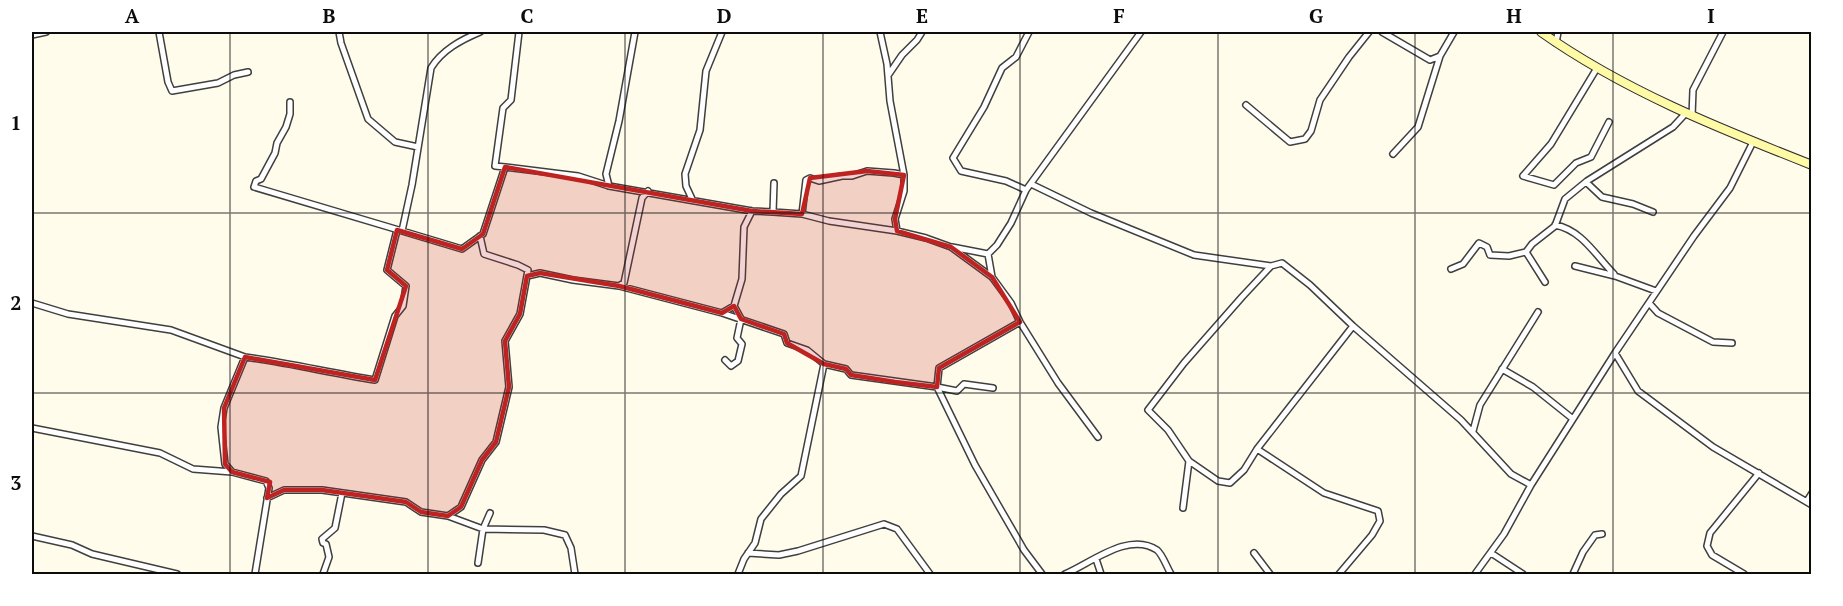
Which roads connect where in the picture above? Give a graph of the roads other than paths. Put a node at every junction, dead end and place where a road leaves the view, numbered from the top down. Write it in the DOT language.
graph roads {
  1 [pos="46,32"];
  2 [pos="159,32"];
  3 [pos="339,32"];
  4 [pos="480,32"];
  5 [pos="519,32"];
  6 [pos="635,32"];
  7 [pos="722,32"];
  8 [pos="880,32"];
  9 [pos="922,32"];
  10 [pos="1029,32"];
  11 [pos="1141,32"];
  12 [pos="1370,32"];
  13 [pos="1382,32"];
  14 [pos="1454,32"];
  15 [pos="1541,32"];
  16 [pos="1558,32"];
  17 [pos="1723,32"];
  18 [pos="32,35"];
  19 [pos="1557,43"];
  20 [pos="1440,56"];
  21 [pos="1597,68"];
  22 [pos="248,72"];
  23 [pos="889,74"];
  24 [pos="290,102"];
  25 [pos="1246,105"];
  26 [pos="1689,115"];
  27 [pos="1609,122"];
  28 [pos="1753,142"];
  29 [pos="418,147"];
  30 [pos="1393,153"];
  31 [pos="1812,165"];
  32 [pos="505,167"];
  33 [pos="904,175"];
  34 [pos="1586,182"];
  35 [pos="774,183"];
  36 [pos="1031,184"];
  37 [pos="609,186"];
  38 [pos="1026,190"];
  39 [pos="648,191"];
  40 [pos="692,199"];
  41 [pos="752,211"];
  42 [pos="773,212"];
  43 [pos="1653,212"];
  44 [pos="802,214"];
  45 [pos="1555,225"];
  46 [pos="400,230"];
  47 [pos="897,231"];
  48 [pos="480,236"];
  49 [pos="951,247"];
  50 [pos="1526,252"];
  51 [pos="988,254"];
  52 [pos="1271,266"];
  53 [pos="1575,266"];
  54 [pos="1451,270"];
  55 [pos="527,276"];
  56 [pos="1615,276"];
  57 [pos="993,278"];
  58 [pos="1545,282"];
  59 [pos="619,286"];
  60 [pos="1656,291"];
  61 [pos="32,303"];
  62 [pos="1649,303"];
  63 [pos="734,306"];
  64 [pos="1538,312"];
  65 [pos="722,313"];
  66 [pos="741,319"];
  67 [pos="1020,322"];
  68 [pos="1353,326"];
  69 [pos="1732,343"];
  70 [pos="1615,353"];
  71 [pos="245,357"];
  72 [pos="725,360"];
  73 [pos="824,364"];
  74 [pos="1502,369"];
  75 [pos="937,387"];
  76 [pos="993,388"];
  77 [pos="1573,419"];
  78 [pos="32,428"];
  79 [pos="1473,431"];
  80 [pos="1098,437"];
  81 [pos="1257,449"];
  82 [pos="1189,461"];
  83 [pos="232,472"];
  84 [pos="1759,473"];
  85 [pos="1531,485"];
  86 [pos="342,492"];
  87 [pos="1812,493"];
  88 [pos="267,498"];
  89 [pos="1809,503"];
  90 [pos="1183,508"];
  91 [pos="490,513"];
  92 [pos="448,516"];
  93 [pos="483,529"];
  94 [pos="1602,534"];
  95 [pos="32,536"];
  96 [pos="748,553"];
  97 [pos="1254,553"];
  98 [pos="1491,553"];
  99 [pos="1096,559"];
  100 [pos="478,563"];
  101 [pos="177,574"];
  102 [pos="255,574"];
  103 [pos="323,574"];
  104 [pos="575,574"];
  105 [pos="738,574"];
  106 [pos="930,574"];
  107 [pos="1042,574"];
  108 [pos="1065,574"];
  109 [pos="1101,574"];
  110 [pos="1171,574"];
  111 [pos="1270,574"];
  112 [pos="1339,574"];
  113 [pos="1474,574"];
  114 [pos="1523,574"];
  115 [pos="1573,574"];
  116 [pos="1744,574"];
  1 -- 18 [label="street"];
  2 -- 22 [label="street"];
  3 -- 29 [label="street"];
  4 -- 29 [label="street"];
  5 -- 32 [label="street"];
  6 -- 37 [label="street"];
  7 -- 40 [label="street"];
  8 -- 23 [label="street"];
  9 -- 23 [label="street"];
  10 -- 38 [label="street"];
  11 -- 36 [label="street"];
  12 -- 25 [label="street"];
  13 -- 20 [label="street"];
  14 -- 20 [label="street"];
  15 -- 19 [label="street"];
  16 -- 19 [label="street"];
  17 -- 26 [label="street"];
  19 -- 21 [label="street"];
  20 -- 30 [label="street"];
  21 -- 26 [label="street"];
  21 -- 27 [label="street"];
  23 -- 33 [label="street"];
  24 -- 46 [label="street"];
  26 -- 28 [label="street"];
  26 -- 34 [label="street"];
  28 -- 31 [label="street"];
  28 -- 60 [label="street"];
  29 -- 46 [label="street"];
  32 -- 37 [label="street"];
  32 -- 48 [label="street"];
  33 -- 44 [label="street"];
  33 -- 47 [label="street"];
  34 -- 43 [label="street"];
  34 -- 45 [label="street"];
  35 -- 42 [label="street"];
  36 -- 38 [label="street"];
  36 -- 52 [label="street"];
  37 -- 39 [label="street"];
  38 -- 51 [label="street"];
  39 -- 40 [label="street"];
  39 -- 59 [label="street"];
  40 -- 41 [label="street"];
  41 -- 42 [label="street"];
  41 -- 63 [label="street"];
  42 -- 44 [label="street"];
  44 -- 47 [label="street"];
  45 -- 50 [label="street"];
  45 -- 56 [label="street"];
  46 -- 48 [label="street"];
  46 -- 71 [label="street"];
  47 -- 49 [label="street"];
  48 -- 55 [label="street"];
  49 -- 51 [label="street"];
  49 -- 57 [label="street"];
  50 -- 54 [label="street"];
  50 -- 58 [label="street"];
  51 -- 57 [label="street"];
  52 -- 68 [label="street"];
  52 -- 82 [label="street"];
  53 -- 56 [label="street"];
  55 -- 59 [label="street"];
  55 -- 92 [label="street"];
  56 -- 60 [label="street"];
  57 -- 67 [label="street"];
  59 -- 65 [label="street"];
  60 -- 62 [label="street"];
  61 -- 71 [label="street"];
  62 -- 69 [label="street"];
  62 -- 70 [label="street"];
  63 -- 65 [label="street"];
  63 -- 66 [label="street"];
  64 -- 74 [label="street"];
  65 -- 66 [label="street"];
  66 -- 72 [label="street"];
  66 -- 73 [label="street"];
  67 -- 75 [label="street"];
  67 -- 80 [label="street"];
  68 -- 79 [label="street"];
  68 -- 81 [label="street"];
  70 -- 77 [label="street"];
  70 -- 84 [label="street"];
  71 -- 83 [label="street"];
  73 -- 75 [label="street"];
  73 -- 96 [label="street"];
  74 -- 77 [label="street"];
  74 -- 79 [label="street"];
  75 -- 76 [label="street"];
  75 -- 107 [label="street"];
  77 -- 85 [label="street"];
  78 -- 83 [label="street"];
  79 -- 85 [label="street"];
  81 -- 82 [label="street"];
  81 -- 112 [label="street"];
  82 -- 90 [label="street"];
  83 -- 88 [label="street"];
  84 -- 89 [label="street"];
  84 -- 116 [label="street"];
  85 -- 98 [label="street"];
  86 -- 88 [label="street"];
  86 -- 92 [label="street"];
  86 -- 103 [label="street"];
  87 -- 89 [label="street"];
  88 -- 102 [label="street"];
  91 -- 93 [label="street"];
  92 -- 93 [label="street"];
  93 -- 100 [label="street"];
  93 -- 104 [label="street"];
  94 -- 115 [label="street"];
  95 -- 101 [label="street"];
  96 -- 105 [label="street"];
  96 -- 106 [label="street"];
  97 -- 111 [label="street"];
  98 -- 113 [label="street"];
  98 -- 114 [label="street"];
  99 -- 108 [label="street"];
  99 -- 109 [label="street"];
  99 -- 110 [label="street"];
}
